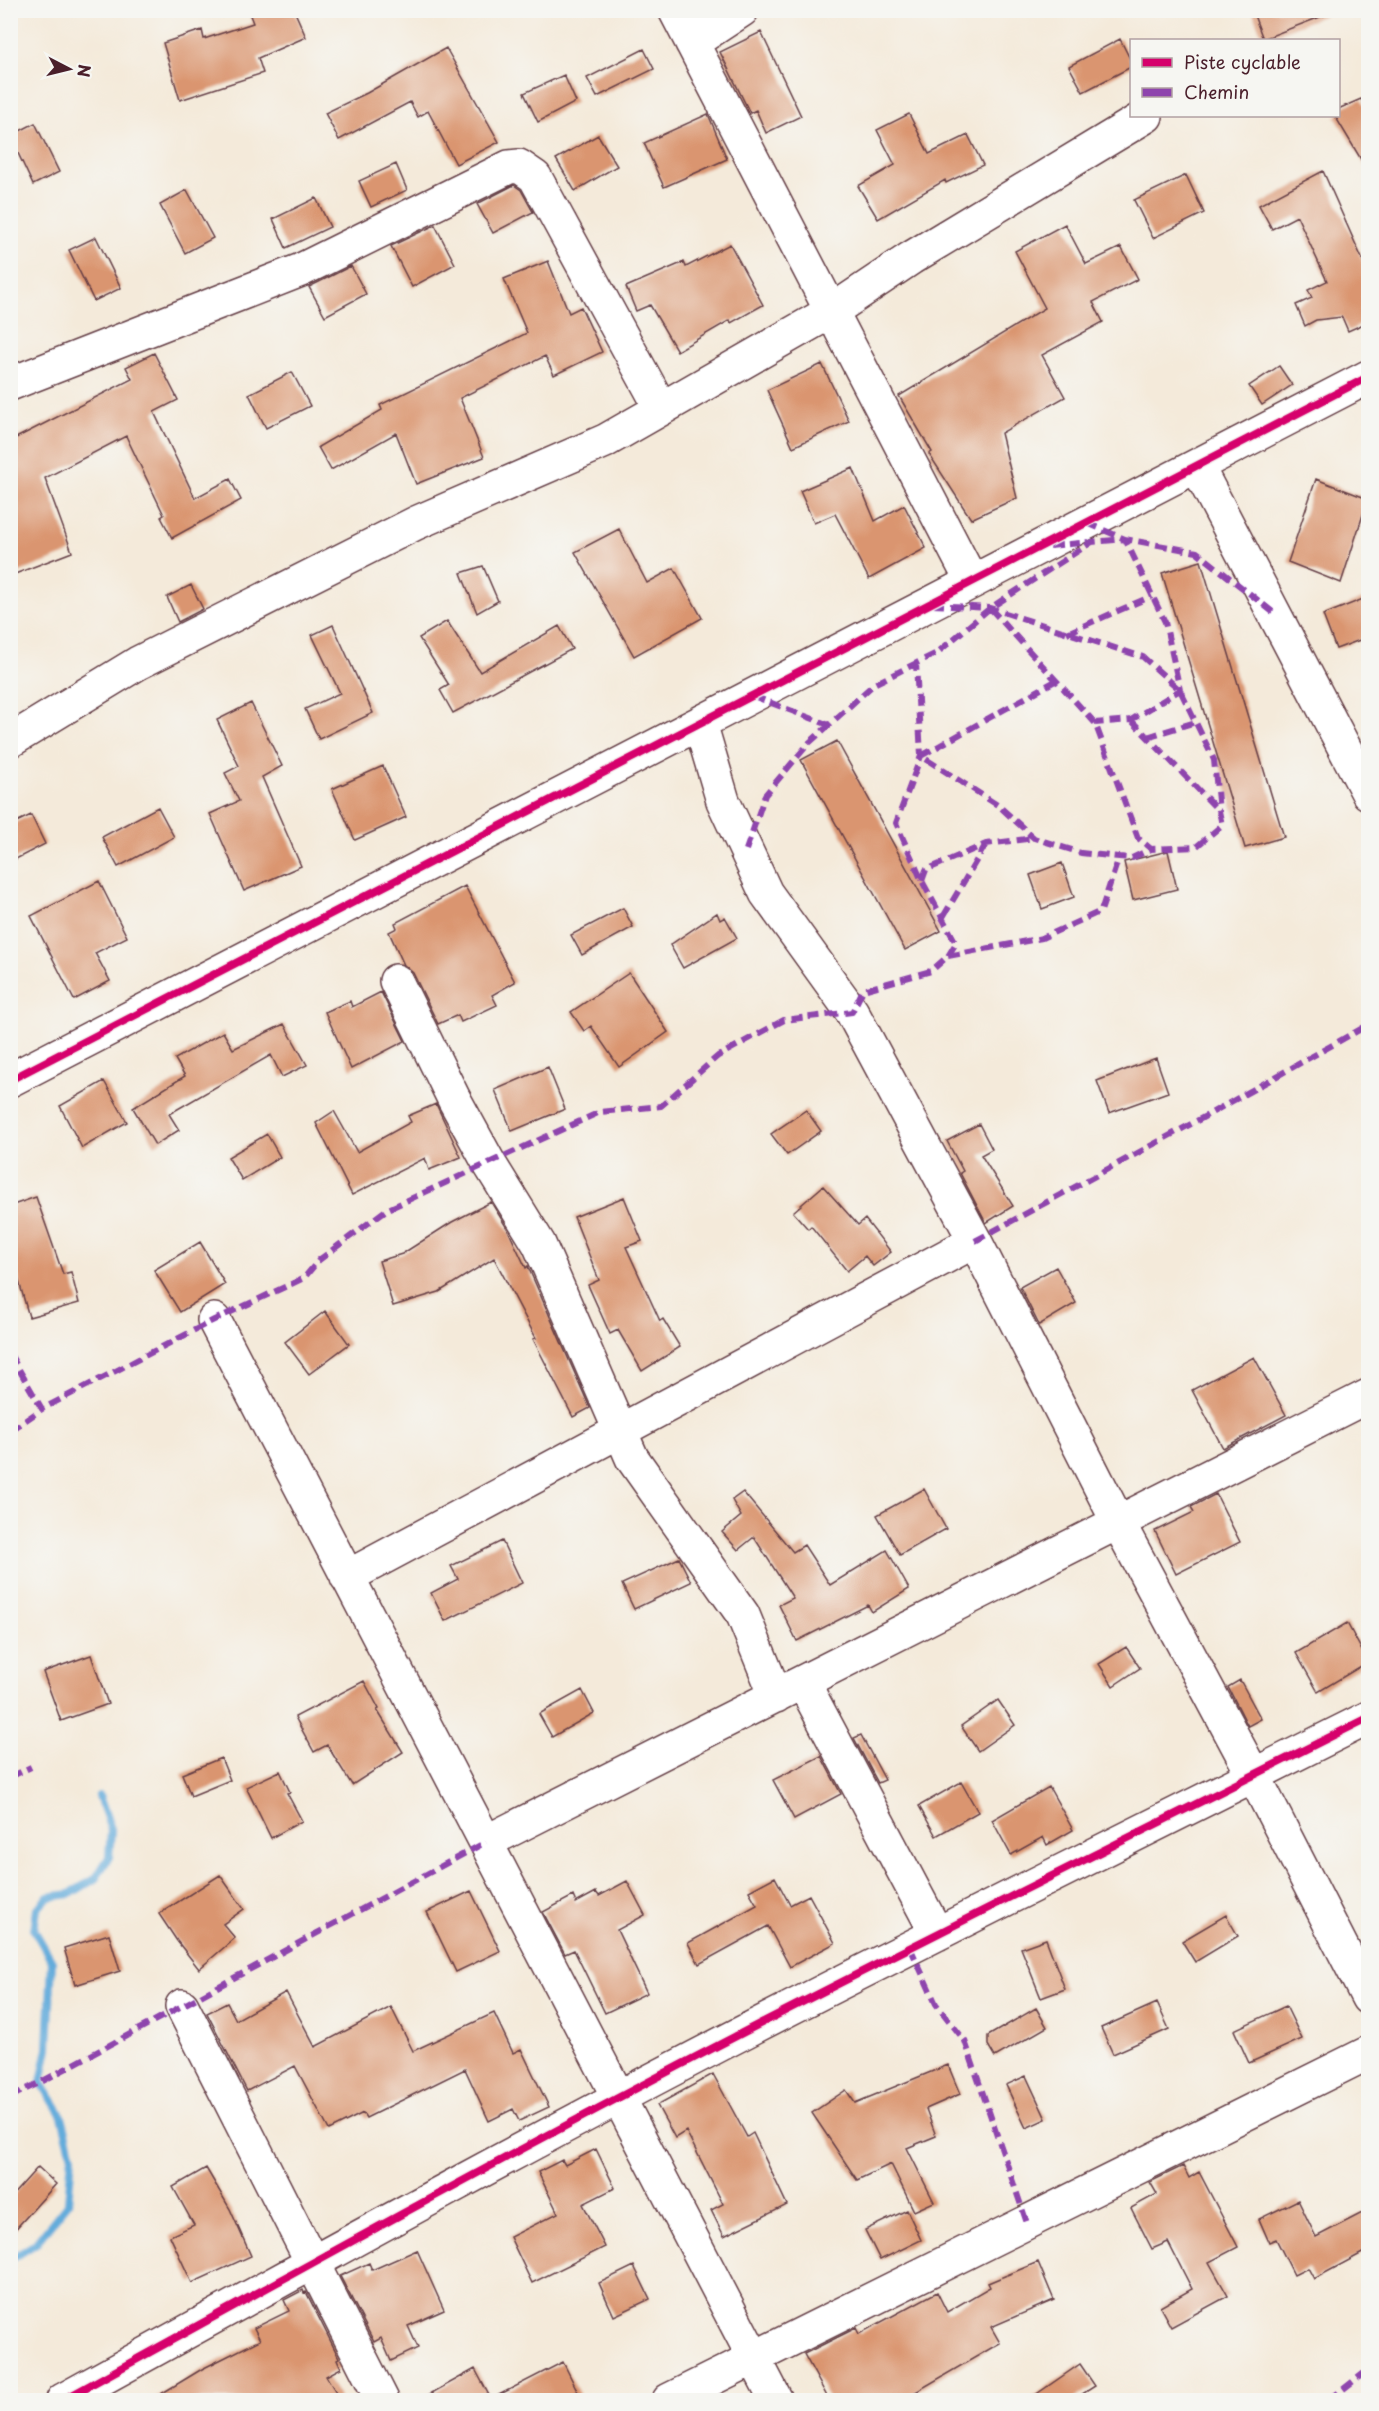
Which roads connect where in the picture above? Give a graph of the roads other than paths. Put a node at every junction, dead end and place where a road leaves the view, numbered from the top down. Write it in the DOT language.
graph roads {
  1 [pos="675,10"];
  2 [pos="742,10"];
  3 [pos="692,43"];
  4 [pos="1144,117"];
  5 [pos="832,310"];
  6 [pos="1368,377"];
  7 [pos="10,384"];
  8 [pos="661,408"];
  9 [pos="1197,466"];
  10 [pos="972,582"];
  11 [pos="700,723"];
  12 [pos="10,741"];
  13 [pos="1359,752"];
  14 [pos="1368,793"];
  15 [pos="396,981"];
  16 [pos="10,1080"];
  17 [pos="975,1241"];
  18 [pos="214,1320"];
  19 [pos="1368,1396"];
  20 [pos="620,1431"];
  21 [pos="1118,1522"];
  22 [pos="347,1577"];
  23 [pos="790,1689"];
  24 [pos="1368,1718"];
  25 [pos="1254,1776"];
  26 [pos="486,1842"];
  27 [pos="937,1934"];
  28 [pos="1368,1998"];
  29 [pos="182,2006"];
  30 [pos="1368,2053"];
  31 [pos="618,2098"];
  32 [pos="312,2263"];
  33 [pos="753,2357"];
  34 [pos="63,2400"];
  35 [pos="382,2400"];
  36 [pos="669,2400"];
  37 [pos="776,2400"];
  1 -- 3 [label="street"];
  2 -- 3 [label="street"];
  3 -- 5 [label="street"];
  4 -- 5 [label="street"];
  5 -- 8 [label="street"];
  5 -- 10 [label="street"];
  6 -- 9 [label="street"];
  7 -- 8 [label="street"];
  8 -- 12 [label="street"];
  9 -- 10 [label="street"];
  9 -- 13 [label="street"];
  10 -- 11 [label="street"];
  11 -- 16 [label="street"];
  11 -- 17 [label="street"];
  13 -- 14 [label="street"];
  15 -- 20 [label="street"];
  17 -- 20 [label="street"];
  17 -- 21 [label="street"];
  18 -- 22 [label="street"];
  19 -- 21 [label="street"];
  20 -- 22 [label="street"];
  20 -- 23 [label="street"];
  21 -- 23 [label="street"];
  21 -- 25 [label="street"];
  22 -- 26 [label="street"];
  23 -- 26 [label="street"];
  23 -- 27 [label="street"];
  24 -- 25 [label="street"];
  25 -- 27 [label="street"];
  25 -- 28 [label="street"];
  26 -- 31 [label="street"];
  27 -- 31 [label="street"];
  29 -- 32 [label="street"];
  30 -- 33 [label="street"];
  31 -- 32 [label="street"];
  31 -- 33 [label="street"];
  32 -- 34 [label="street"];
  32 -- 35 [label="street"];
  33 -- 36 [label="street"];
  33 -- 37 [label="street"];
}
